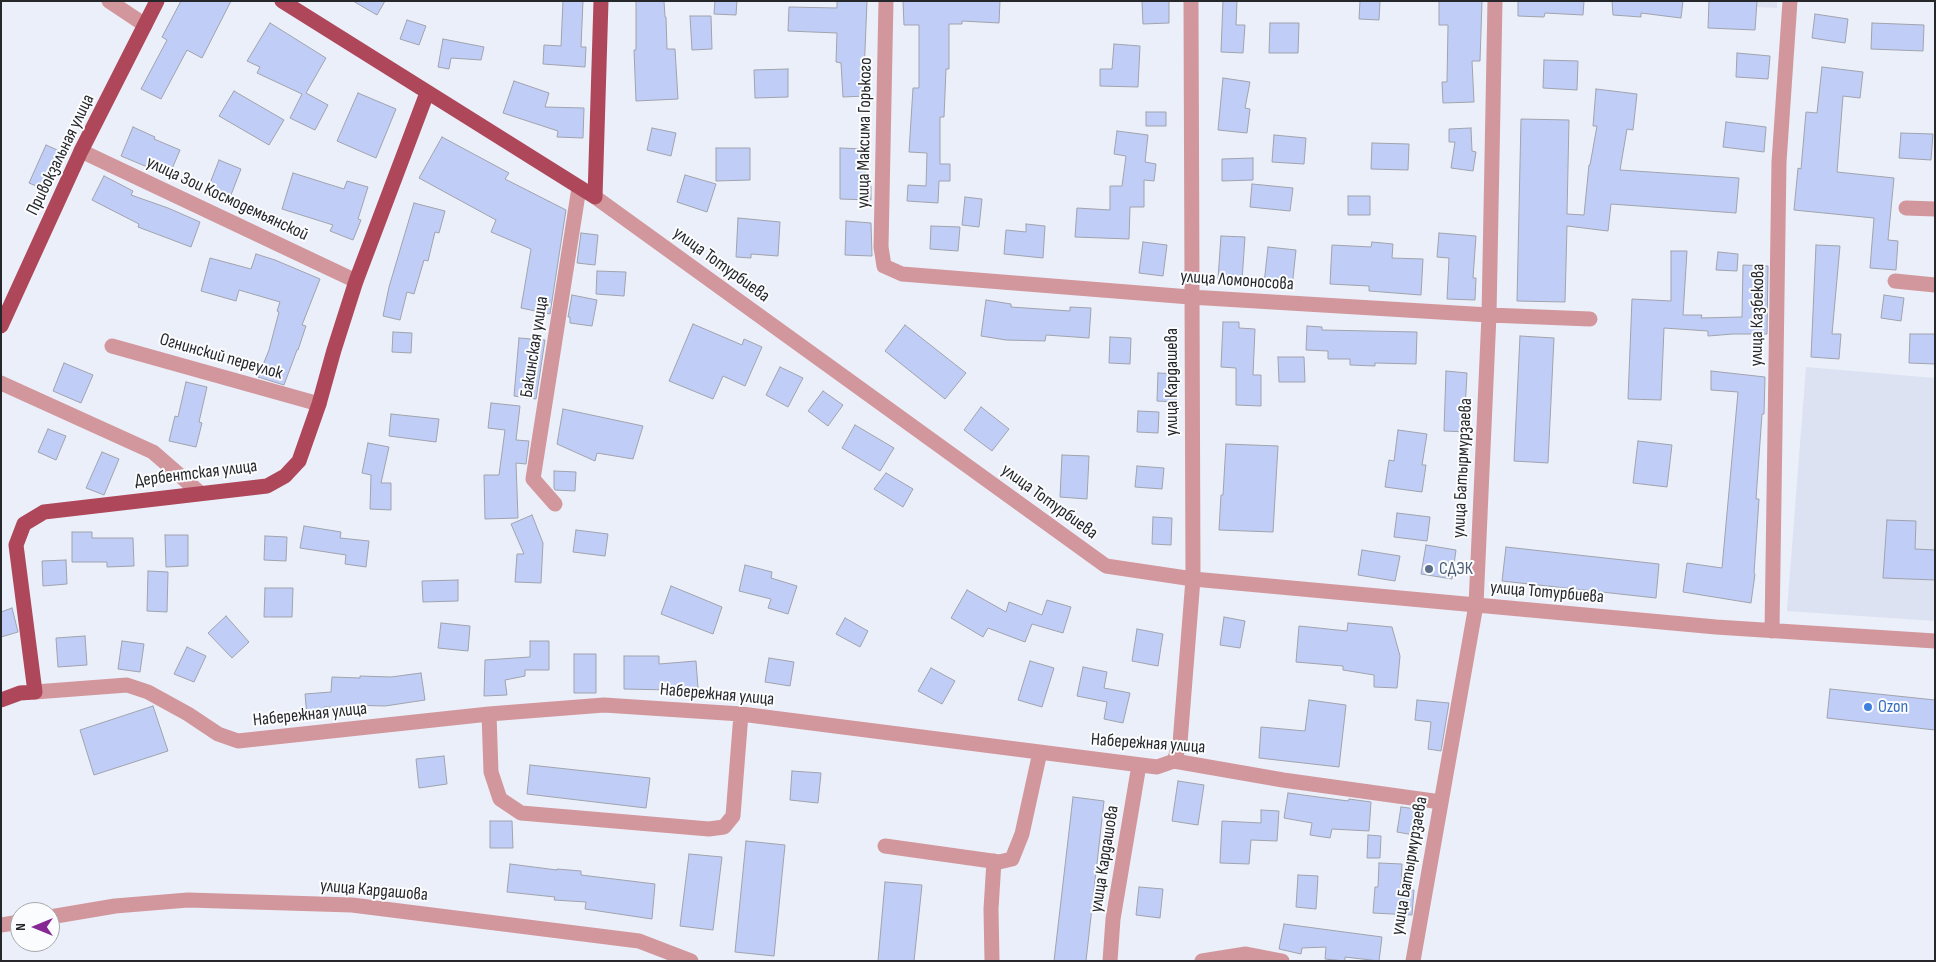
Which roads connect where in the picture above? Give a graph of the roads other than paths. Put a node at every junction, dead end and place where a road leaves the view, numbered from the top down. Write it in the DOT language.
graph roads {
  1 [pos="109,1"];
  2 [pos="157,1"];
  3 [pos="282,1"];
  4 [pos="601,1"];
  5 [pos="886,1"];
  6 [pos="1190,1"];
  7 [pos="1494,1"];
  8 [pos="1790,1"];
  9 [pos="145,25"];
  10 [pos="427,92"];
  11 [pos="82,151"];
  12 [pos="579,188"];
  13 [pos="595,198"];
  14 [pos="1906,208"];
  15 [pos="1935,209"];
  16 [pos="884,266"];
  17 [pos="356,281"];
  18 [pos="1895,281"];
  19 [pos="1935,285"];
  20 [pos="1190,297"];
  21 [pos="1489,315"];
  22 [pos="1590,318"];
  23 [pos="1,326"];
  24 [pos="112,346"];
  25 [pos="1,383"];
  26 [pos="319,404"];
  27 [pos="200,492"];
  28 [pos="555,504"];
  29 [pos="1193,579"];
  30 [pos="1476,605"];
  31 [pos="1772,631"];
  32 [pos="1935,641"];
  33 [pos="35,692"];
  34 [pos="1,700"];
  35 [pos="488,714"];
  36 [pos="741,714"];
  37 [pos="1040,752"];
  38 [pos="1174,761"];
  39 [pos="1139,765"];
  40 [pos="1441,802"];
  41 [pos="885,846"];
  42 [pos="994,861"];
  43 [pos="60,915"];
  44 [pos="691,961"];
  45 [pos="992,961"];
  46 [pos="1110,961"];
  47 [pos="1202,961"];
  48 [pos="1282,961"];
  49 [pos="1413,961"];
  1 -- 9 [label="street"];
  2 -- 9 [label="main road, Привокзальная улица"];
  3 -- 10 [label="main road, улица Тотурбиева"];
  4 -- 13 [label="main road"];
  5 -- 16 [label="street, улица Максима Горького"];
  6 -- 20 [label="street, улица Кардашева"];
  7 -- 21 [label="street, улица Батырмурзаева"];
  8 -- 31 [label="street, улица Казбекова"];
  9 -- 11 [label="main road, Привокзальная улица"];
  10 -- 12 [label="main road, улица Тотурбиева"];
  10 -- 17 [label="main road, Дербентская улица"];
  11 -- 17 [label="street, улица Зои Космодемьянской"];
  11 -- 23 [label="main road, Привокзальная улица"];
  12 -- 13 [label="main road, улица Тотурбиева"];
  12 -- 28 [label="street, Бакинская улица"];
  13 -- 29 [label="street, улица Тотурбиева"];
  14 -- 15 [label="street"];
  16 -- 20 [label="street, улица Ломоносова"];
  17 -- 26 [label="main road, Дербентская улица"];
  18 -- 19 [label="street"];
  20 -- 21 [label="street, улица Ломоносова"];
  20 -- 29 [label="street, улица Кардашева"];
  21 -- 22 [label="street, улица Ломоносова"];
  21 -- 30 [label="street, улица Батырмурзаева"];
  24 -- 26 [label="street, Огнинский переулок"];
  25 -- 27 [label="street"];
  26 -- 27 [label="main road, Дербентская улица"];
  27 -- 33 [label="main road, Дербентская улица"];
  29 -- 30 [label="street, улица Тотурбиева"];
  29 -- 38 [label="street, улица Кардашева"];
  30 -- 31 [label="street, улица Тотурбиева"];
  30 -- 40 [label="street, улица Батырмурзаева"];
  31 -- 32 [label="street, улица Тотурбиева"];
  33 -- 34 [label="main road, Набережная улица"];
  33 -- 35 [label="street, Набережная улица"];
  35 -- 36 [label="street, Набережная улица"];
  35 -- 36 [label="street"];
  36 -- 37 [label="street, Набережная улица"];
  37 -- 39 [label="street, Набережная улица"];
  37 -- 42 [label="street"];
  38 -- 39 [label="street, Набережная улица"];
  38 -- 40 [label="street, Набережная улица"];
  39 -- 46 [label="street, улица Кардашова"];
  40 -- 49 [label="street, улица Батырмурзаева"];
  41 -- 42 [label="street"];
  42 -- 45 [label="street"];
  43 -- 44 [label="street, улица Кардашова"];
  47 -- 48 [label="street"];
}
